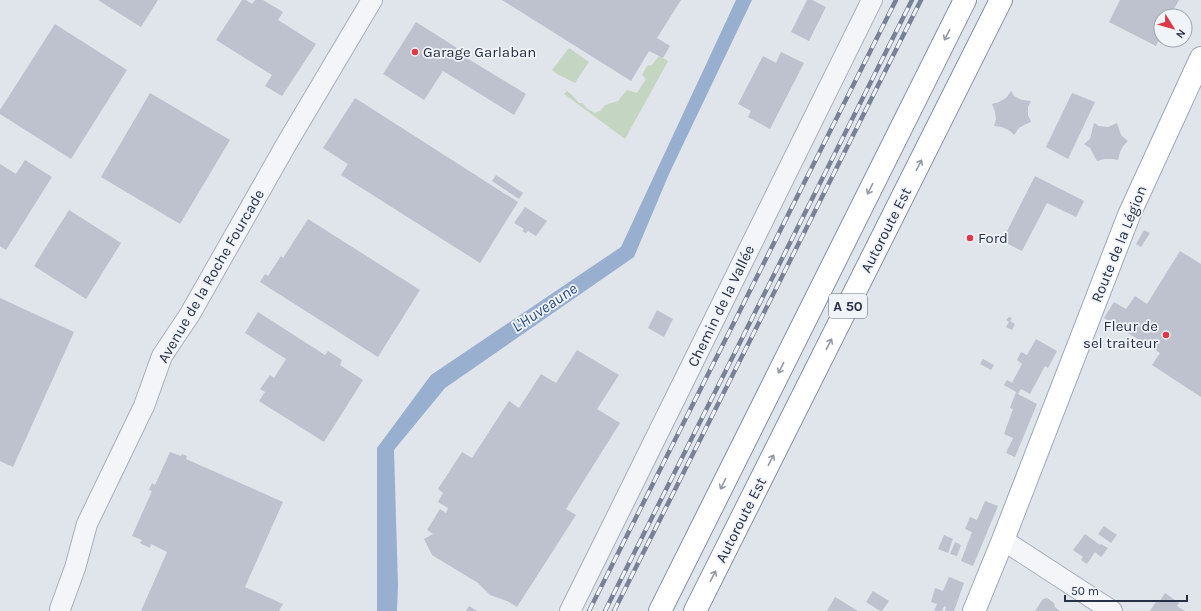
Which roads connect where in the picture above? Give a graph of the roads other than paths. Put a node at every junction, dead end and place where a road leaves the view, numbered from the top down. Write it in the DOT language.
graph roads {
  1 [pos="372,0"];
  2 [pos="872,0"];
  3 [pos="965,0"];
  4 [pos="1001,0"];
  5 [pos="1201,58"];
  6 [pos="1003,540"];
  7 [pos="60,609"];
  8 [pos="570,611"];
  9 [pos="660,611"];
  10 [pos="695,611"];
  11 [pos="974,611"];
  12 [pos="1112,611"];
  1 -- 7 [label="street, Avenue de la Roche Fourcade"];
  2 -- 8 [label="street, Chemin de la Vallée"];
  3 -- 9 [label="main road, A 50, one-way"];
  10 -- 4 [label="main road, Autoroute Est / A 50, one-way"];
  5 -- 6 [label="main road, Route de la Légion"];
  6 -- 11 [label="main road, Route de la Légion"];
  6 -- 12 [label="street"];
}
